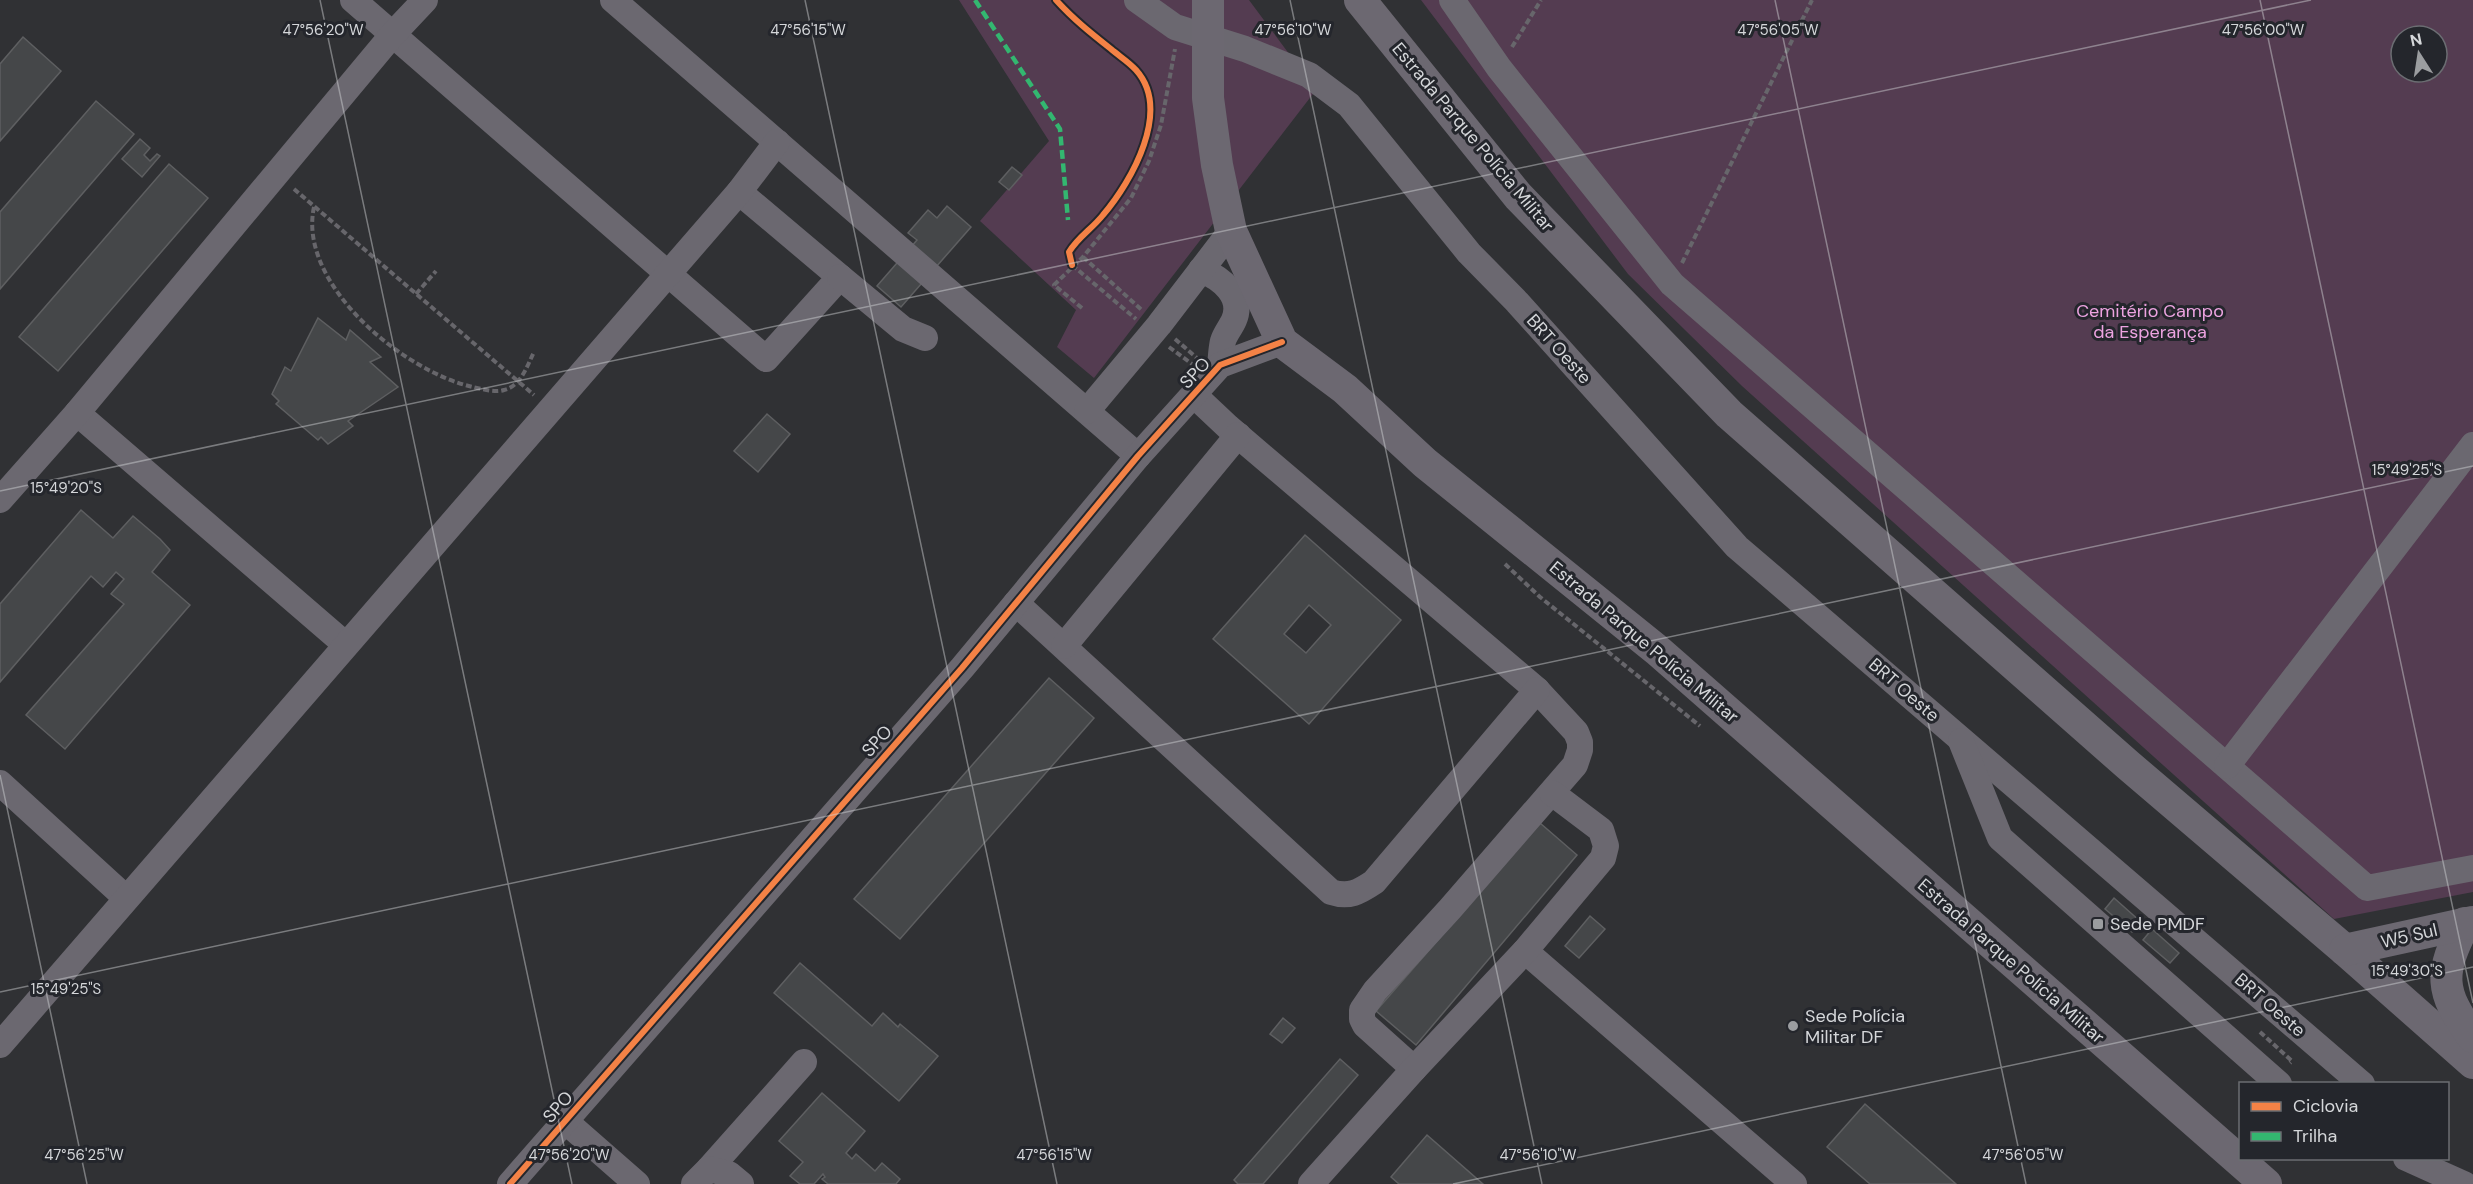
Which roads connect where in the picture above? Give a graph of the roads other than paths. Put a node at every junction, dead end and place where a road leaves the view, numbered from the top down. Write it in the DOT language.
graph roads {
  1 [pos="353,0"];
  2 [pos="425,0"];
  3 [pos="613,0"];
  4 [pos="1137,0"];
  5 [pos="1208,0"];
  6 [pos="1360,0"];
  7 [pos="1452,0"];
  8 [pos="393,34"];
  9 [pos="1208,38"];
  10 [pos="777,142"];
  11 [pos="739,192"];
  12 [pos="1231,231"];
  13 [pos="1201,270"];
  14 [pos="668,272"];
  15 [pos="840,277"];
  16 [pos="925,338"];
  17 [pos="1282,342"];
  18 [pos="1220,365"];
  19 [pos="1194,395"];
  20 [pos="1087,411"];
  21 [pos="77,413"];
  22 [pos="1238,435"];
  23 [pos="2473,446"];
  24 [pos="1138,456"];
  25 [pos="0,500"];
  26 [pos="1016,603"];
  27 [pos="346,645"];
  28 [pos="1064,646"];
  29 [pos="1537,690"];
  30 [pos="1960,738"];
  31 [pos="2227,766"];
  32 [pos="0,783"];
  33 [pos="1552,793"];
  34 [pos="2473,868"];
  35 [pos="126,898"];
  36 [pos="2469,923"];
  37 [pos="2345,950"];
  38 [pos="1525,951"];
  39 [pos="2473,1037"];
  40 [pos="0,1045"];
  41 [pos="804,1062"];
  42 [pos="2473,1063"];
  43 [pos="1414,1069"];
  44 [pos="2278,1082"];
  45 [pos="2361,1082"];
  46 [pos="565,1121"];
  47 [pos="2449,1158"];
  48 [pos="2410,1160"];
  49 [pos="701,1176"];
  50 [pos="2473,1179"];
  51 [pos="1792,1183"];
  52 [pos="510,1184"];
  53 [pos="637,1184"];
  54 [pos="741,1184"];
  55 [pos="1311,1184"];
  56 [pos="2266,1184"];
  57 [pos="2464,1184"];
  1 -- 8 [label="street"];
  2 -- 8 [label="street"];
  3 -- 10 [label="street"];
  4 -- 9 [label="street, BRT Oeste"];
  5 -- 9 [label="main road, Estrada Parque Polícia Militar"];
  6 -- 37 [label="main road, Estrada Parque Polícia Militar"];
  7 -- 31 [label="street"];
  8 -- 14 [label="street"];
  8 -- 21 [label="street"];
  9 -- 12 [label="main road, Estrada Parque Polícia Militar"];
  9 -- 30 [label="street, BRT Oeste"];
  10 -- 11 [label="street"];
  10 -- 20 [label="street"];
  11 -- 14 [label="street"];
  11 -- 15 [label="street"];
  12 -- 13 [label="street"];
  12 -- 17 [label="main road, Estrada Parque Polícia Militar"];
  13 -- 18 [label="street"];
  13 -- 20 [label="street"];
  14 -- 15 [label="street"];
  14 -- 27 [label="street"];
  15 -- 16 [label="street"];
  17 -- 18 [label="street, SPO"];
  17 -- 56 [label="main road, Estrada Parque Polícia Militar"];
  18 -- 19 [label="street, SPO"];
  19 -- 22 [label="street"];
  19 -- 24 [label="street, SPO"];
  20 -- 24 [label="street"];
  21 -- 25 [label="street"];
  21 -- 27 [label="street"];
  22 -- 28 [label="street"];
  22 -- 29 [label="street"];
  23 -- 31 [label="street"];
  24 -- 26 [label="street, SPO"];
  26 -- 28 [label="street"];
  26 -- 46 [label="street, SPO"];
  27 -- 35 [label="street"];
  28 -- 29 [label="street"];
  29 -- 33 [label="street"];
  30 -- 44 [label="street, BRT Oeste"];
  30 -- 45 [label="street, BRT Oeste"];
  31 -- 34 [label="street"];
  32 -- 35 [label="street"];
  33 -- 38 [label="street"];
  33 -- 43 [label="street"];
  35 -- 40 [label="street"];
  36 -- 37 [label="main road, W5 Sul"];
  36 -- 39 [label="main road"];
  37 -- 42 [label="main road, Estrada Parque Polícia Militar"];
  38 -- 43 [label="street"];
  38 -- 51 [label="street"];
  41 -- 49 [label="street"];
  43 -- 55 [label="street"];
  46 -- 52 [label="street, SPO"];
  46 -- 53 [label="street"];
  47 -- 50 [label="street"];
  48 -- 57 [label="street"];
  49 -- 54 [label="street"];
}
